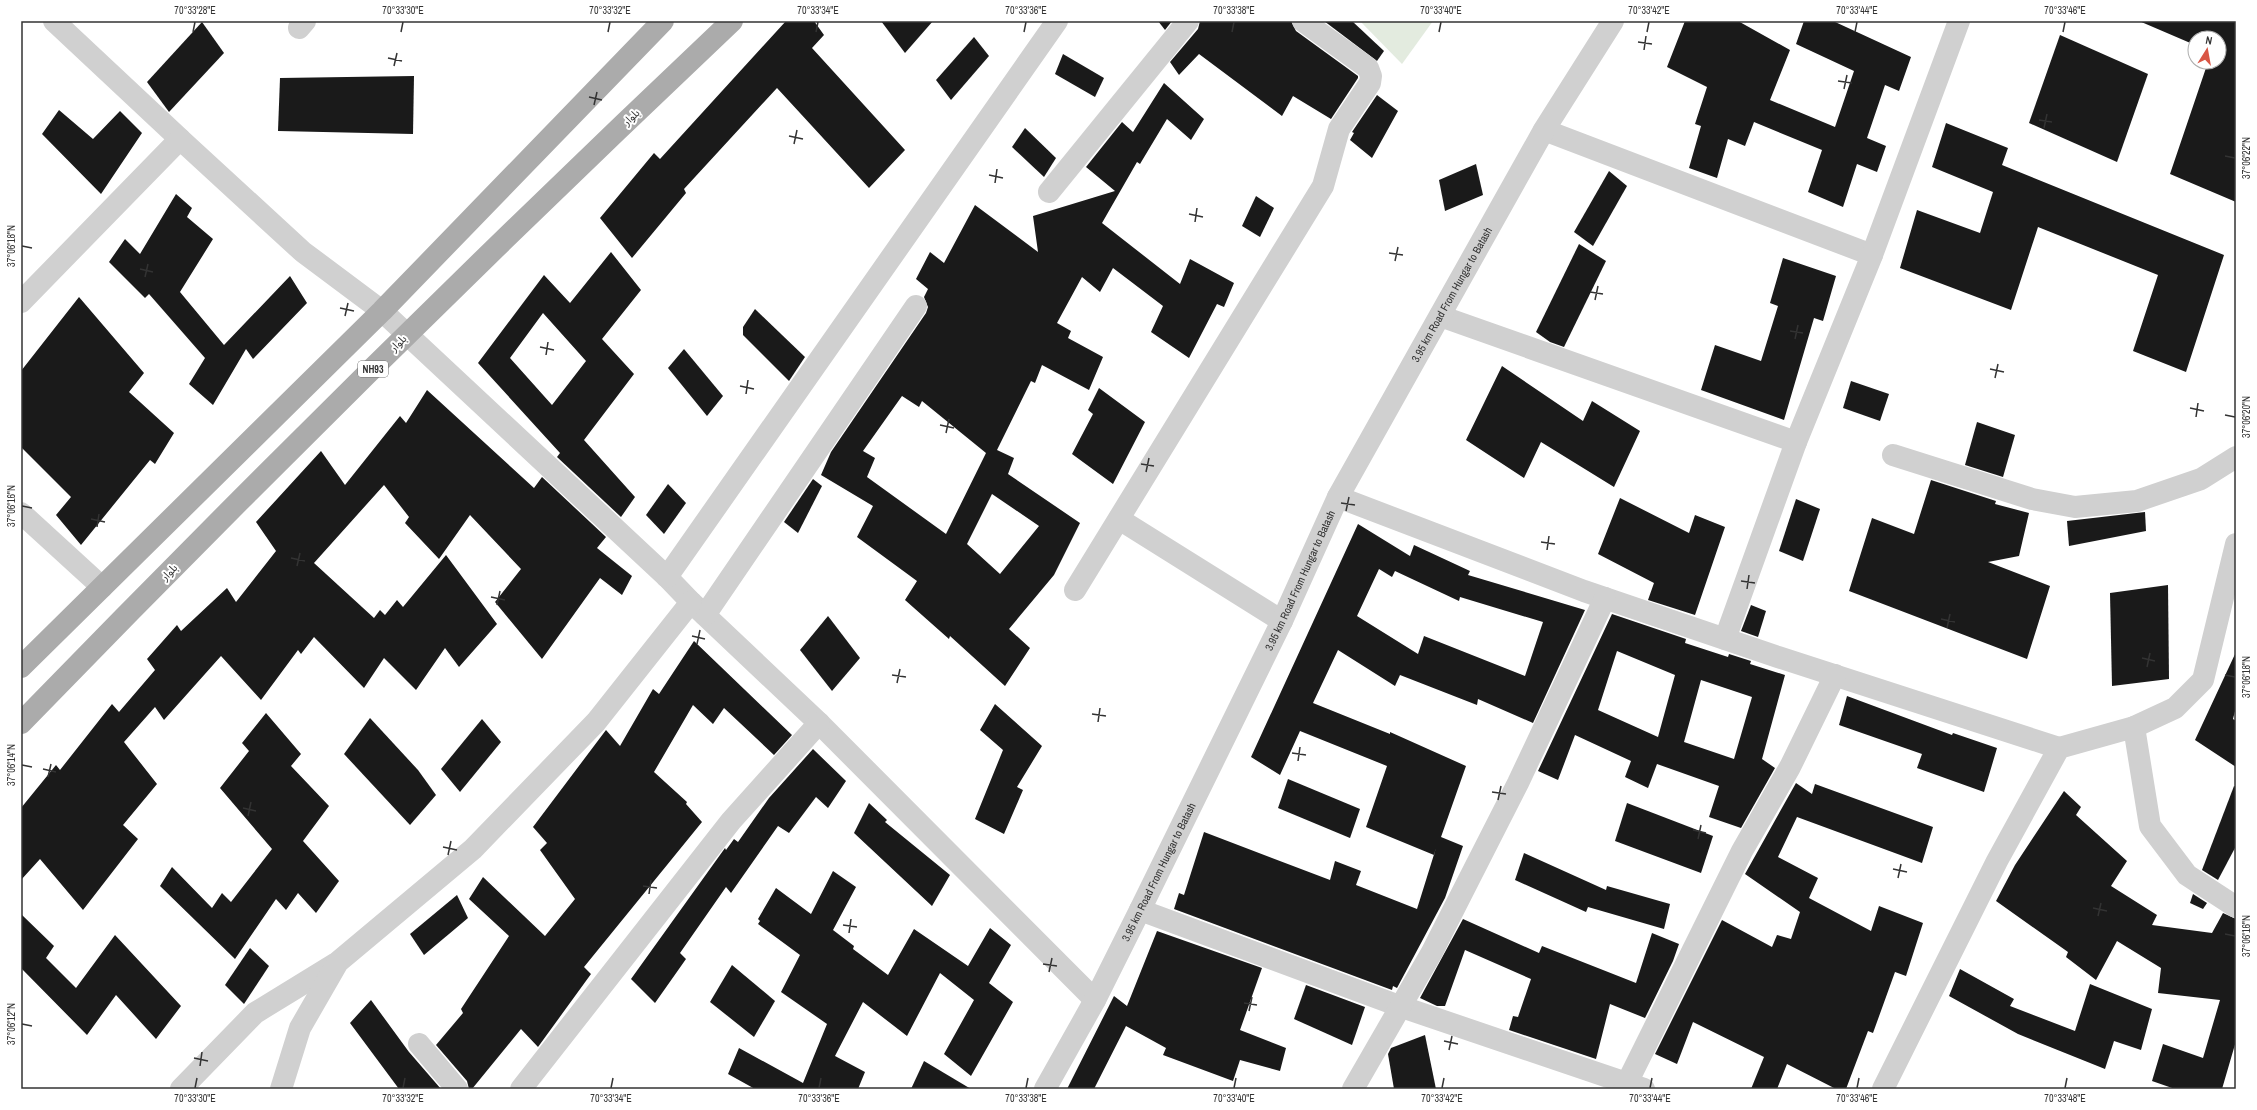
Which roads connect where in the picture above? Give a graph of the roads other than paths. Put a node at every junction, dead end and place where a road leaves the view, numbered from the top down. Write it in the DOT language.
graph roads {
  1 [pos="54,21"];
  2 [pos="663,21"];
  3 [pos="732,21"];
  4 [pos="1057,21"];
  5 [pos="1188,21"];
  6 [pos="1303,21"];
  7 [pos="1612,21"];
  8 [pos="1959,21"];
  9 [pos="1544,130"];
  10 [pos="180,139"];
  11 [pos="1049,192"];
  12 [pos="1872,255"];
  13 [pos="21,302"];
  14 [pos="916,306"];
  15 [pos="382,311"];
  16 [pos="1440,316"];
  17 [pos="407,334"];
  18 [pos="1796,442"];
  19 [pos="1893,456"];
  20 [pos="2236,457"];
  21 [pos="1338,497"];
  22 [pos="190,499"];
  23 [pos="21,513"];
  24 [pos="1119,519"];
  25 [pos="216,524"];
  26 [pos="2236,544"];
  27 [pos="667,577"];
  28 [pos="102,587"];
  29 [pos="1075,590"];
  30 [pos="1605,598"];
  31 [pos="698,609"];
  32 [pos="1282,621"];
  33 [pos="1725,639"];
  34 [pos="21,667"];
  35 [pos="1834,675"];
  36 [pos="21,723"];
  37 [pos="819,723"];
  38 [pos="2134,727"];
  39 [pos="2059,748"];
  40 [pos="2236,907"];
  41 [pos="1140,910"];
  42 [pos="338,962"];
  43 [pos="1095,1000"];
  44 [pos="1402,1007"];
  45 [pos="419,1044"];
  46 [pos="1631,1087"];
  47 [pos="181,1089"];
  48 [pos="281,1089"];
  49 [pos="457,1089"];
  50 [pos="521,1089"];
  51 [pos="1045,1089"];
  52 [pos="1353,1089"];
  53 [pos="1883,1089"];
  1 -- 10 [label="street"];
  2 -- 15 [label="main road"];
  3 -- 17 [label="main road, بلوار / NH93"];
  4 -- 27 [label="street"];
  5 -- 11 [label="street"];
  6 -- 24 [label="street"];
  7 -- 9 [label="street, 3.95 km Road From Hungar to Batash"];
  8 -- 12 [label="street"];
  9 -- 12 [label="street"];
  9 -- 16 [label="street, 3.95 km Road From Hungar to Batash"];
  10 -- 13 [label="street"];
  10 -- 15 [label="street"];
  12 -- 18 [label="street"];
  14 -- 31 [label="street"];
  15 -- 17 [label="street"];
  15 -- 22 [label="main road"];
  16 -- 18 [label="street"];
  16 -- 21 [label="street, 3.95 km Road From Hungar to Batash"];
  17 -- 25 [label="main road, بلوار / NH93"];
  17 -- 27 [label="street"];
  18 -- 33 [label="street"];
  19 -- 20 [label="street"];
  21 -- 30 [label="street"];
  21 -- 32 [label="street, 3.95 km Road From Hungar to Batash"];
  22 -- 25 [label="main road"];
  22 -- 28 [label="main road"];
  23 -- 28 [label="street"];
  24 -- 29 [label="street"];
  24 -- 32 [label="street"];
  25 -- 36 [label="main road, بلوار / NH93"];
  26 -- 38 [label="street"];
  27 -- 31 [label="street"];
  28 -- 34 [label="main road"];
  30 -- 33 [label="street"];
  30 -- 44 [label="street"];
  31 -- 37 [label="street"];
  31 -- 42 [label="street"];
  32 -- 41 [label="street, 3.95 km Road From Hungar to Batash"];
  33 -- 35 [label="street"];
  35 -- 39 [label="street"];
  35 -- 46 [label="street"];
  37 -- 43 [label="street"];
  37 -- 50 [label="street"];
  38 -- 39 [label="street"];
  38 -- 40 [label="street"];
  39 -- 53 [label="street"];
  41 -- 43 [label="street, 3.95 km Road From Hungar to Batash"];
  41 -- 44 [label="street"];
  42 -- 47 [label="street"];
  42 -- 48 [label="street"];
  43 -- 51 [label="street, 3.95 km Road From Hungar to Batash"];
  44 -- 46 [label="street"];
  44 -- 52 [label="street"];
  45 -- 49 [label="street"];
}
